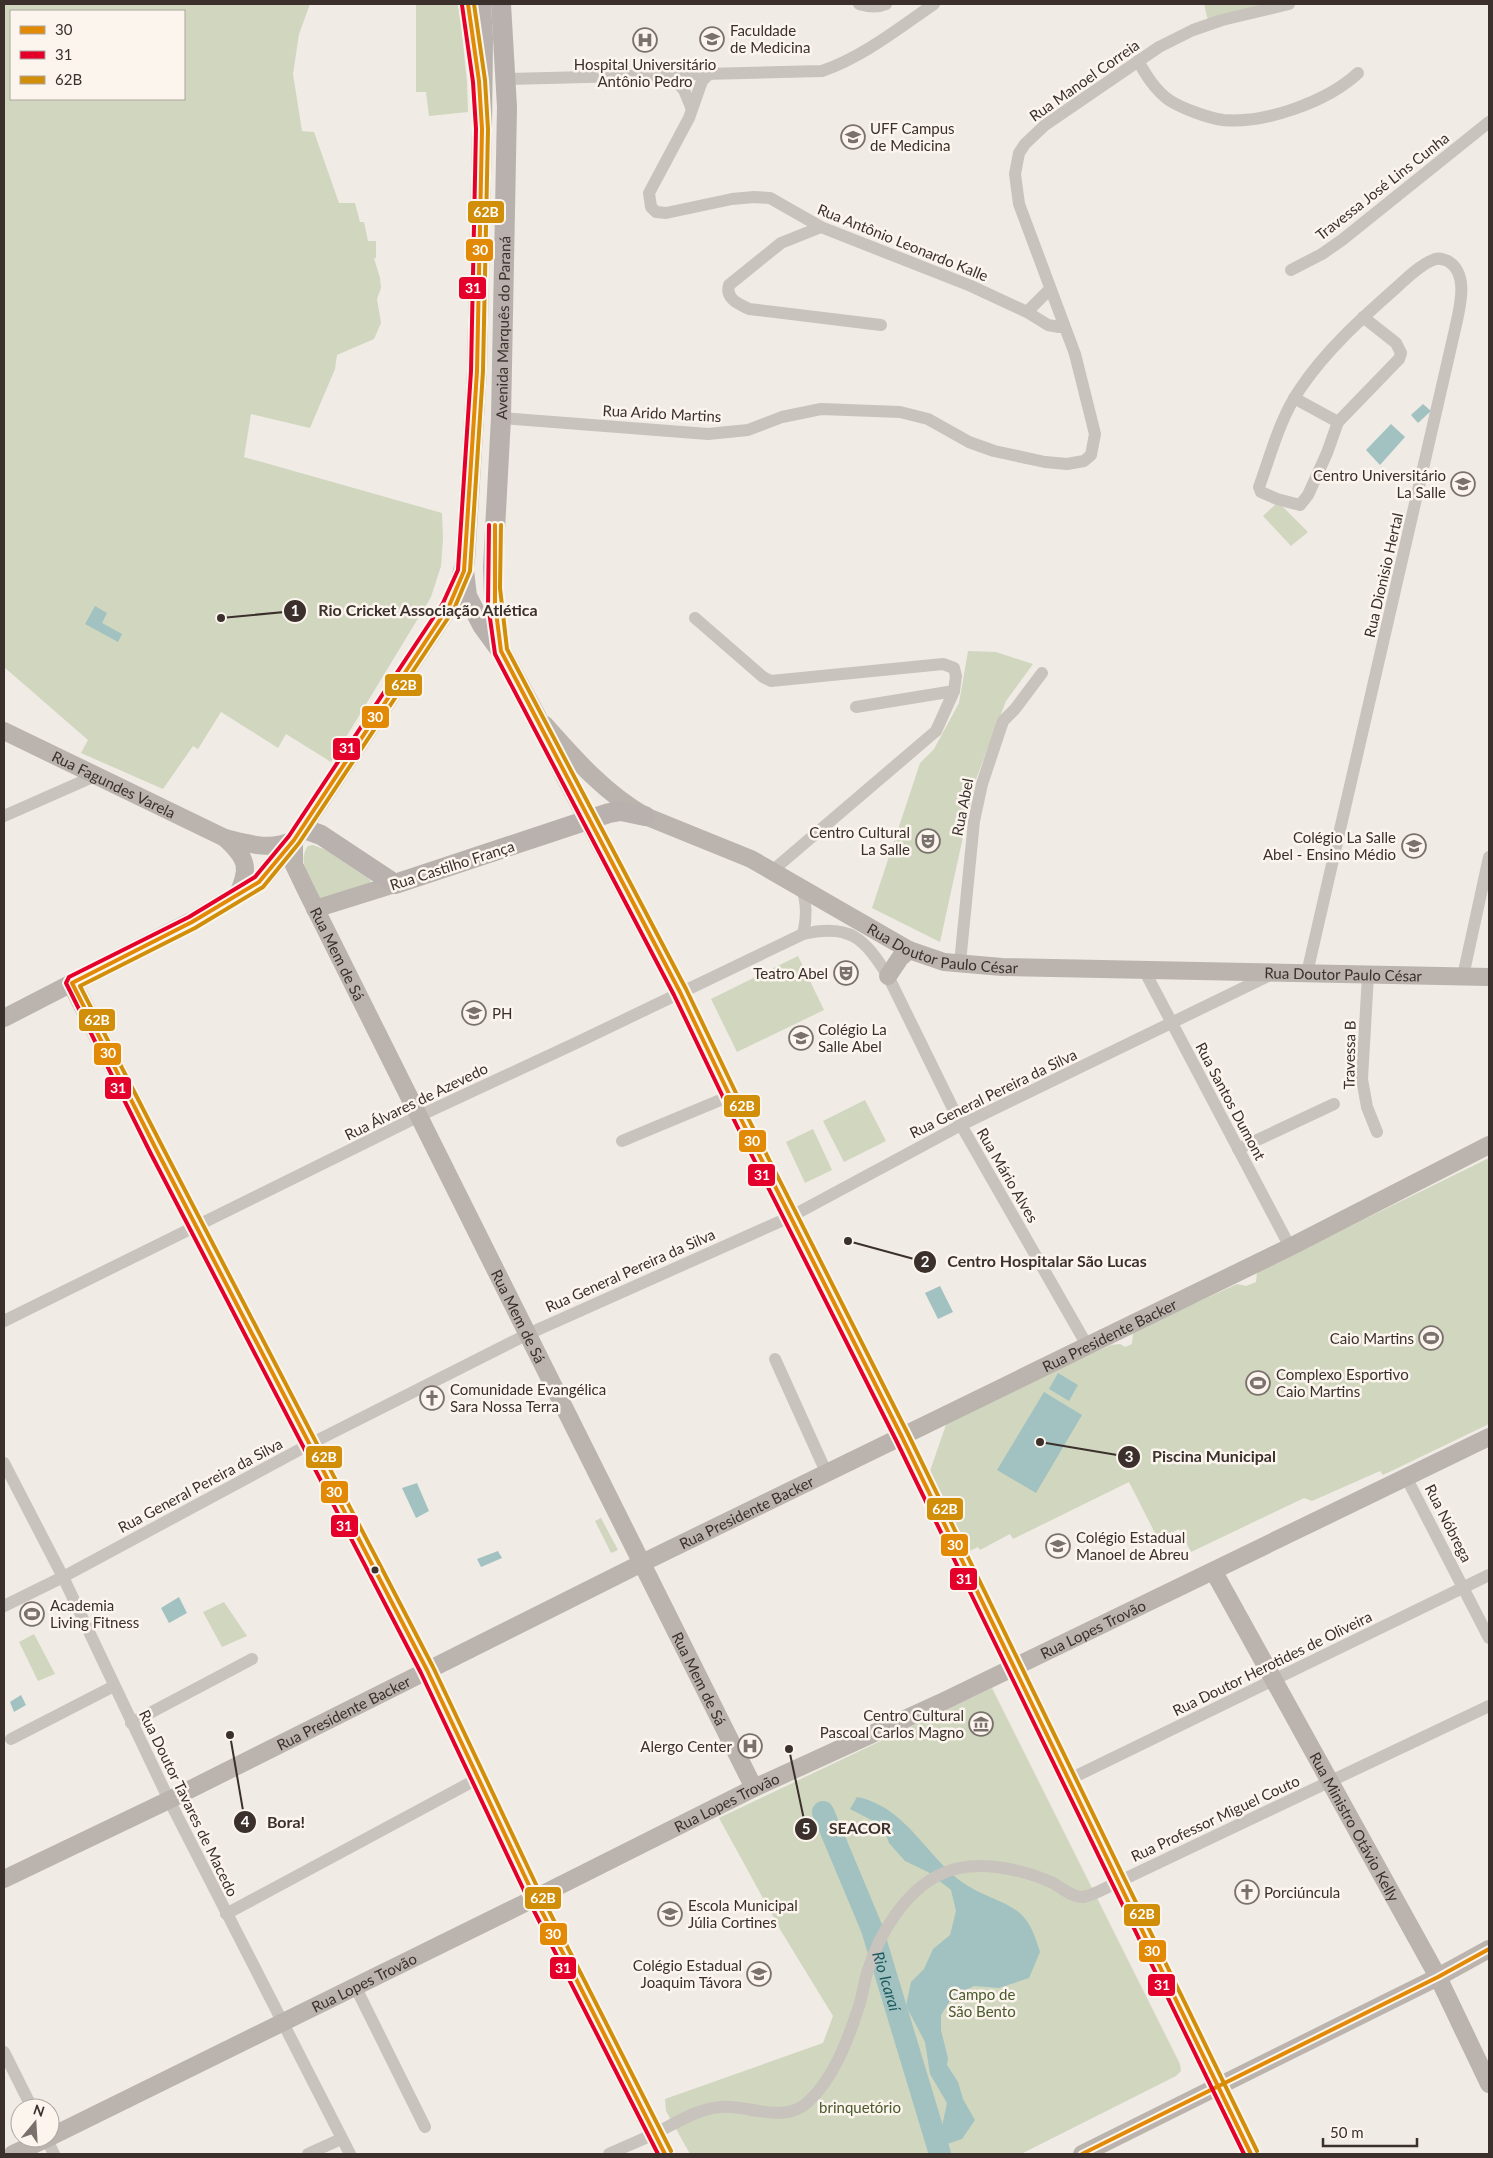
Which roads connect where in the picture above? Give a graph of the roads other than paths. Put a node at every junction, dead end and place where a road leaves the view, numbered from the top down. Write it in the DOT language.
graph roads {
  1 [pos="468,4"];
  2 [pos="481,4"];
  3 [pos="501,4"];
  4 [pos="860,4"];
  5 [pos="886,4"];
  6 [pos="934,4"];
  7 [pos="1289,4"];
  8 [pos="1138,62"];
  9 [pos="1358,73"];
  10 [pos="709,74"];
  11 [pos="671,76"];
  12 [pos="506,79"];
  13 [pos="691,107"];
  14 [pos="482,113"];
  15 [pos="1489,122"];
  16 [pos="821,227"];
  17 [pos="1291,270"];
  18 [pos="1050,288"];
  19 [pos="1027,312"];
  20 [pos="1363,317"];
  21 [pos="881,325"];
  22 [pos="1064,326"];
  23 [pos="1294,398"];
  24 [pos="501,418"];
  25 [pos="1338,422"];
  26 [pos="464,571"];
  27 [pos="695,618"];
  28 [pos="501,651"];
  29 [pos="1042,673"];
  30 [pos="954,691"];
  31 [pos="856,707"];
  32 [pos="535,714"];
  33 [pos="4,731"];
  34 [pos="97,774"];
  35 [pos="4,816"];
  36 [pos="645,816"];
  37 [pos="589,820"];
  38 [pos="298,834"];
  39 [pos="224,838"];
  40 [pos="1489,857"];
  41 [pos="772,871"];
  42 [pos="395,884"];
  43 [pos="802,888"];
  44 [pos="238,896"];
  45 [pos="315,910"];
  46 [pos="803,934"];
  47 [pos="909,950"];
  48 [pos="960,963"];
  49 [pos="1144,970"];
  50 [pos="1274,973"];
  51 [pos="1307,973"];
  52 [pos="1368,975"];
  53 [pos="888,976"];
  54 [pos="1463,976"];
  55 [pos="1489,977"];
  56 [pos="72,983"];
  57 [pos="680,992"];
  58 [pos="4,1018"];
  59 [pos="1172,1024"];
  60 [pos="730,1096"];
  61 [pos="1334,1104"];
  62 [pos="419,1116"];
  63 [pos="961,1125"];
  64 [pos="1377,1132"];
  65 [pos="622,1141"];
  66 [pos="1489,1145"];
  67 [pos="1238,1149"];
  68 [pos="790,1216"];
  69 [pos="196,1227"];
  70 [pos="1290,1247"];
  71 [pos="4,1321"];
  72 [pos="528,1334"];
  73 [pos="1088,1346"];
  74 [pos="775,1359"];
  75 [pos="902,1437"];
  76 [pos="1489,1437"];
  77 [pos="310,1444"];
  78 [pos="4,1463"];
  79 [pos="827,1474"];
  80 [pos="1406,1477"];
  81 [pos="642,1563"];
  82 [pos="1214,1572"];
  83 [pos="1489,1575"];
  84 [pos="63,1577"];
  85 [pos="1464,1588"];
  86 [pos="4,1606"];
  87 [pos="1489,1638"];
  88 [pos="252,1659"];
  89 [pos="1014,1667"];
  90 [pos="427,1670"];
  91 [pos="1273,1680"];
  92 [pos="114,1686"];
  93 [pos="1489,1706"];
  94 [pos="131,1723"];
  95 [pos="11,1739"];
  96 [pos="479,1778"];
  97 [pos="1070,1779"];
  98 [pos="1330,1782"];
  99 [pos="754,1788"];
  100 [pos="169,1800"];
  101 [pos="4,1880"];
  102 [pos="1118,1882"];
  103 [pos="535,1898"];
  104 [pos="226,1914"];
  105 [pos="1489,1949"];
  106 [pos="1438,1977"];
  107 [pos="355,1986"];
  108 [pos="284,2022"];
  109 [pos="4,2052"];
  110 [pos="1489,2084"];
  111 [pos="1219,2085"];
  112 [pos="27,2098"];
  113 [pos="424,2127"];
  114 [pos="60,2132"];
  115 [pos="655,2133"];
  116 [pos="342,2138"];
  117 [pos="26,2148"];
  118 [pos="13,2154"];
  119 [pos="308,2154"];
  120 [pos="350,2154"];
  121 [pos="609,2154"];
  122 [pos="665,2154"];
  123 [pos="1082,2154"];
  124 [pos="1251,2154"];
  1 -- 14 [label="main road"];
  2 -- 14 [label="main road, Avenida Marquês do Paraná"];
  3 -- 12 [label="main road, Avenida Marquês do Paraná"];
  4 -- 5 [label="street"];
  6 -- 10 [label="street"];
  7 -- 8 [label="street, Rua Manoel Correia"];
  8 -- 9 [label="street"];
  8 -- 18 [label="street, Rua Manoel Correia"];
  10 -- 11 [label="street"];
  10 -- 13 [label="street"];
  11 -- 12 [label="street"];
  11 -- 13 [label="street"];
  12 -- 24 [label="main road, Avenida Marquês do Paraná"];
  13 -- 16 [label="street, Rua Antônio Leonardo Kalle"];
  14 -- 26 [label="main road, Avenida Marquês do Paraná"];
  15 -- 17 [label="street, Travessa José Lins Cunha"];
  16 -- 19 [label="street, Rua Antônio Leonardo Kalle"];
  16 -- 21 [label="street"];
  18 -- 19 [label="street"];
  18 -- 22 [label="street, Rua Manoel Correia"];
  19 -- 22 [label="street, Rua Antônio Leonardo Kalle"];
  20 -- 23 [label="street, Rua Dionisio Hertal"];
  20 -- 25 [label="street, Rua Dionisio Hertal"];
  20 -- 51 [label="street, Rua Dionisio Hertal"];
  22 -- 24 [label="street, Rua Arido Martins"];
  23 -- 25 [label="street"];
  23 -- 25 [label="street, Rua Dionisio Hertal"];
  24 -- 28 [label="main road, Avenida Marquês do Paraná"];
  26 -- 28 [label="main road"];
  26 -- 38 [label="main road, Avenida Marquês do Paraná"];
  27 -- 30 [label="street"];
  28 -- 32 [label="main road, Rua Doutor Paulo César"];
  29 -- 48 [label="street, Rua Abel"];
  30 -- 31 [label="street"];
  30 -- 41 [label="street"];
  32 -- 36 [label="street, Rua Doutor Paulo César"];
  32 -- 37 [label="main road"];
  33 -- 34 [label="street, Rua Fagundes Varela"];
  34 -- 35 [label="street"];
  34 -- 39 [label="street, Rua Fagundes Varela"];
  36 -- 37 [label="main road, Rua Castilho França"];
  36 -- 41 [label="street, Rua Doutor Paulo César"];
  37 -- 42 [label="main road, Rua Castilho França"];
  37 -- 57 [label="main road"];
  38 -- 39 [label="street, Rua Fagundes Varela"];
  38 -- 42 [label="main road"];
  38 -- 44 [label="main road, Avenida Marquês do Paraná"];
  38 -- 45 [label="street, Rua Mem de Sá"];
  39 -- 44 [label="street, Rua Fagundes Varela"];
  40 -- 54 [label="street"];
  41 -- 43 [label="street, Rua Doutor Paulo César"];
  42 -- 45 [label="street, Rua Castilho França"];
  43 -- 46 [label="street"];
  43 -- 47 [label="street, Rua Doutor Paulo César"];
  44 -- 56 [label="main road, Avenida Marquês do Paraná"];
  45 -- 62 [label="street, Rua Mem de Sá"];
  46 -- 53 [label="street, Rua Mário Alves"];
  46 -- 57 [label="street, Rua Álvares de Azevedo"];
  47 -- 48 [label="street, Rua Doutor Paulo César"];
  47 -- 53 [label="street"];
  48 -- 49 [label="street, Rua Doutor Paulo César"];
  49 -- 50 [label="street, Rua Doutor Paulo César"];
  49 -- 59 [label="street, Rua Santos Dumont"];
  50 -- 51 [label="street, Rua Doutor Paulo César"];
  50 -- 59 [label="street, Rua General Pereira da Silva"];
  51 -- 52 [label="street, Rua Doutor Paulo César"];
  52 -- 54 [label="street, Rua Doutor Paulo César"];
  52 -- 64 [label="street, Travessa B"];
  53 -- 63 [label="street, Rua Mário Alves"];
  54 -- 55 [label="street, Rua Doutor Paulo César"];
  56 -- 58 [label="street"];
  56 -- 69 [label="main road"];
  57 -- 60 [label="main road"];
  57 -- 62 [label="street, Rua Álvares de Azevedo"];
  59 -- 63 [label="street, Rua General Pereira da Silva"];
  59 -- 67 [label="street, Rua Santos Dumont"];
  60 -- 65 [label="street"];
  60 -- 68 [label="main road"];
  61 -- 67 [label="street"];
  62 -- 69 [label="street, Rua Álvares de Azevedo"];
  62 -- 72 [label="street, Rua Mem de Sá"];
  63 -- 68 [label="street, Rua General Pereira da Silva"];
  63 -- 73 [label="street, Rua Mário Alves"];
  66 -- 70 [label="street, Rua Presidente Backer"];
  67 -- 70 [label="street, Rua Santos Dumont"];
  68 -- 72 [label="street, Rua General Pereira da Silva"];
  68 -- 75 [label="main road"];
  69 -- 71 [label="street, Rua Álvares de Azevedo"];
  69 -- 77 [label="main road"];
  70 -- 73 [label="street, Rua Presidente Backer"];
  72 -- 77 [label="street, Rua General Pereira da Silva"];
  72 -- 81 [label="street, Rua Mem de Sá"];
  73 -- 75 [label="street, Rua Presidente Backer"];
  74 -- 79 [label="street"];
  75 -- 79 [label="street, Rua Presidente Backer"];
  75 -- 89 [label="main road"];
  76 -- 80 [label="street, Rua Lopes Trovão"];
  77 -- 84 [label="street, Rua General Pereira da Silva"];
  77 -- 90 [label="main road"];
  78 -- 84 [label="street, Rua Doutor Tavares de Macedo"];
  79 -- 81 [label="street, Rua Presidente Backer"];
  80 -- 82 [label="street, Rua Lopes Trovão"];
  80 -- 85 [label="street, Rua Nóbrega"];
  81 -- 90 [label="street, Rua Presidente Backer"];
  81 -- 99 [label="street, Rua Mem de Sá"];
  82 -- 89 [label="street, Rua Lopes Trovão"];
  82 -- 91 [label="street, Rua Ministro Otávio Kelly"];
  83 -- 85 [label="street, Rua Doutor Herotides de Oliveira"];
  84 -- 86 [label="street, Rua General Pereira da Silva"];
  84 -- 92 [label="street, Rua Doutor Tavares de Macedo"];
  85 -- 87 [label="street, Rua Nóbrega"];
  85 -- 91 [label="street, Rua Doutor Herotides de Oliveira"];
  88 -- 94 [label="street"];
  89 -- 97 [label="main road"];
  89 -- 99 [label="street, Rua Lopes Trovão"];
  90 -- 96 [label="main road"];
  90 -- 100 [label="street, Rua Presidente Backer"];
  91 -- 97 [label="street, Rua Doutor Herotides de Oliveira"];
  91 -- 98 [label="street, Rua Ministro Otávio Kelly"];
  92 -- 94 [label="street, Rua Doutor Tavares de Macedo"];
  92 -- 95 [label="street"];
  93 -- 98 [label="street, Rua Professor Miguel Couto"];
  94 -- 100 [label="street, Rua Doutor Tavares de Macedo"];
  96 -- 103 [label="main road"];
  96 -- 104 [label="street"];
  97 -- 102 [label="main road"];
  98 -- 102 [label="street, Rua Professor Miguel Couto"];
  98 -- 106 [label="street, Rua Ministro Otávio Kelly"];
  99 -- 103 [label="street, Rua Lopes Trovão"];
  100 -- 101 [label="street, Rua Presidente Backer"];
  100 -- 104 [label="street, Rua Doutor Tavares de Macedo"];
  102 -- 111 [label="main road"];
  102 -- 115 [label="street, Rua Professor Miguel Couto"];
  103 -- 107 [label="street, Rua Lopes Trovão"];
  103 -- 115 [label="main road"];
  104 -- 108 [label="street, Rua Doutor Tavares de Macedo"];
  105 -- 106 [label="street"];
  106 -- 110 [label="street, Rua Ministro Otávio Kelly"];
  106 -- 111 [label="street"];
  107 -- 108 [label="street, Rua Lopes Trovão"];
  107 -- 113 [label="street"];
  108 -- 114 [label="street, Rua Lopes Trovão"];
  108 -- 116 [label="street, Rua Doutor Tavares de Macedo"];
  109 -- 112 [label="street"];
  111 -- 123 [label="street"];
  111 -- 124 [label="main road"];
  115 -- 121 [label="street"];
  115 -- 122 [label="main road"];
  116 -- 119 [label="street"];
  116 -- 120 [label="street, Rua Doutor Tavares de Macedo"];
  117 -- 118 [label="street, Rua Lopes Trovão"];
}
